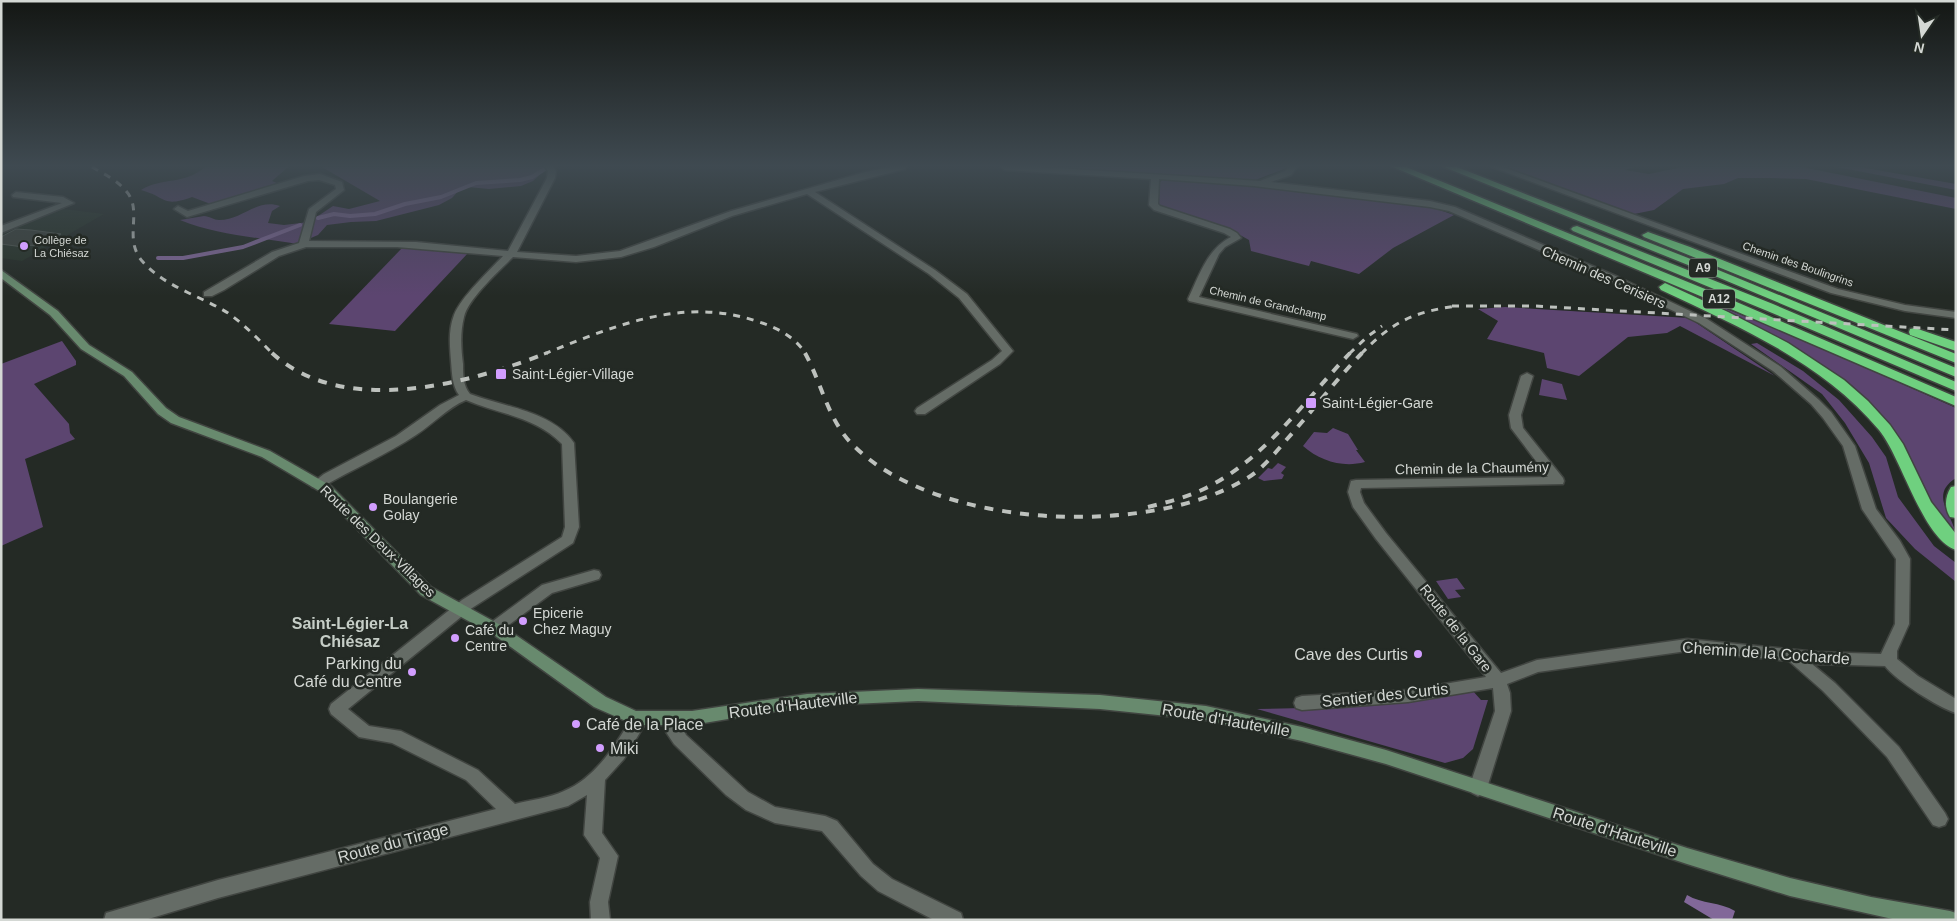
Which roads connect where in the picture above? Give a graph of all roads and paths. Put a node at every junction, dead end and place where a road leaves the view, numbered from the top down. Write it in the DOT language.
graph roads {
  1 [pos="51,210"];
  2 [pos="180,210"];
  3 [pos="200,210"];
  4 [pos="313,210"];
  5 [pos="535,210"];
  6 [pos="746,210"];
  7 [pos="837,210"];
  8 [pos="1163,210"];
  9 [pos="1454,210"];
  10 [pos="1499,210"];
  11 [pos="1502,210"];
  12 [pos="1529,210"];
  13 [pos="1558,210"];
  14 [pos="1581,210"];
  15 [pos="1614,210"];
  16 [pos="1,230"];
  17 [pos="1648,234"];
  18 [pos="302,245"];
  19 [pos="510,255"];
  20 [pos="1,273"];
  21 [pos="208,294"];
  22 [pos="1956,315"];
  23 [pos="1353,336"];
  24 [pos="1956,346"];
  25 [pos="1956,359"];
  26 [pos="1956,373"];
  27 [pos="1527,376"];
  28 [pos="1956,387"];
  29 [pos="466,396"];
  30 [pos="1956,402"];
  31 [pos="921,411"];
  32 [pos="317,484"];
  33 [pos="1356,484"];
  34 [pos="1956,491"];
  35 [pos="1956,514"];
  36 [pos="1956,544"];
  37 [pos="594,575"];
  38 [pos="460,610"];
  39 [pos="494,628"];
  40 [pos="1792,655"];
  41 [pos="1889,660"];
  42 [pos="1498,680"];
  43 [pos="1302,703"];
  44 [pos="1956,707"];
  45 [pos="670,719"];
  46 [pos="640,720"];
  47 [pos="597,779"];
  48 [pos="1478,788"];
  49 [pos="512,813"];
  50 [pos="1939,819"];
  51 [pos="113,920"];
  52 [pos="601,920"];
  53 [pos="954,920"];
  54 [pos="1950,920"];
  1 -- 16 [label="street"];
  2 -- 3 [label="street"];
  4 -- 18 [label="street"];
  5 -- 19 [label="street"];
  6 -- 19 [label="street"];
  7 -- 31 [label="street"];
  8 -- 23 [label="street, Chemin de Grandchamp"];
  9 -- 41 [label="street, Chemin des Cerisiers"];
  10 -- 36 [label="highway"];
  11 -- 30 [label="highway, A12"];
  12 -- 28 [label="highway, A9"];
  13 -- 26 [label="highway, A9"];
  14 -- 17 [label="highway"];
  15 -- 22 [label="street, Chemin des Boulingrins"];
  17 -- 24 [label="highway"];
  17 -- 25 [label="highway"];
  18 -- 19 [label="street"];
  18 -- 21 [label="street"];
  19 -- 29 [label="street"];
  20 -- 32 [label="main road, Route des Deux-Villages"];
  27 -- 33 [label="street, Chemin de la Chaumény"];
  29 -- 32 [label="street"];
  29 -- 38 [label="street"];
  32 -- 38 [label="main road, Route des Deux-Villages"];
  33 -- 42 [label="street, Route de la Gare"];
  34 -- 35 [label="highway"];
  37 -- 39 [label="street"];
  38 -- 39 [label="main road, Route des Deux-Villages"];
  38 -- 49 [label="street"];
  39 -- 46 [label="main road, Route des Deux-Villages"];
  40 -- 41 [label="street, Chemin de la Cocharde"];
  40 -- 42 [label="street, Chemin de la Cocharde"];
  40 -- 50 [label="street"];
  41 -- 44 [label="street"];
  42 -- 43 [label="street, Sentier des Curtis"];
  42 -- 48 [label="street, Route de la Gare"];
  45 -- 46 [label="main road, Route d'Hauteville"];
  45 -- 48 [label="main road, Route d'Hauteville"];
  45 -- 53 [label="street"];
  46 -- 47 [label="street, Route du Tirage"];
  47 -- 49 [label="street, Route du Tirage"];
  47 -- 52 [label="street"];
  48 -- 54 [label="main road, Route d'Hauteville"];
  49 -- 51 [label="street, Route du Tirage"];
}
